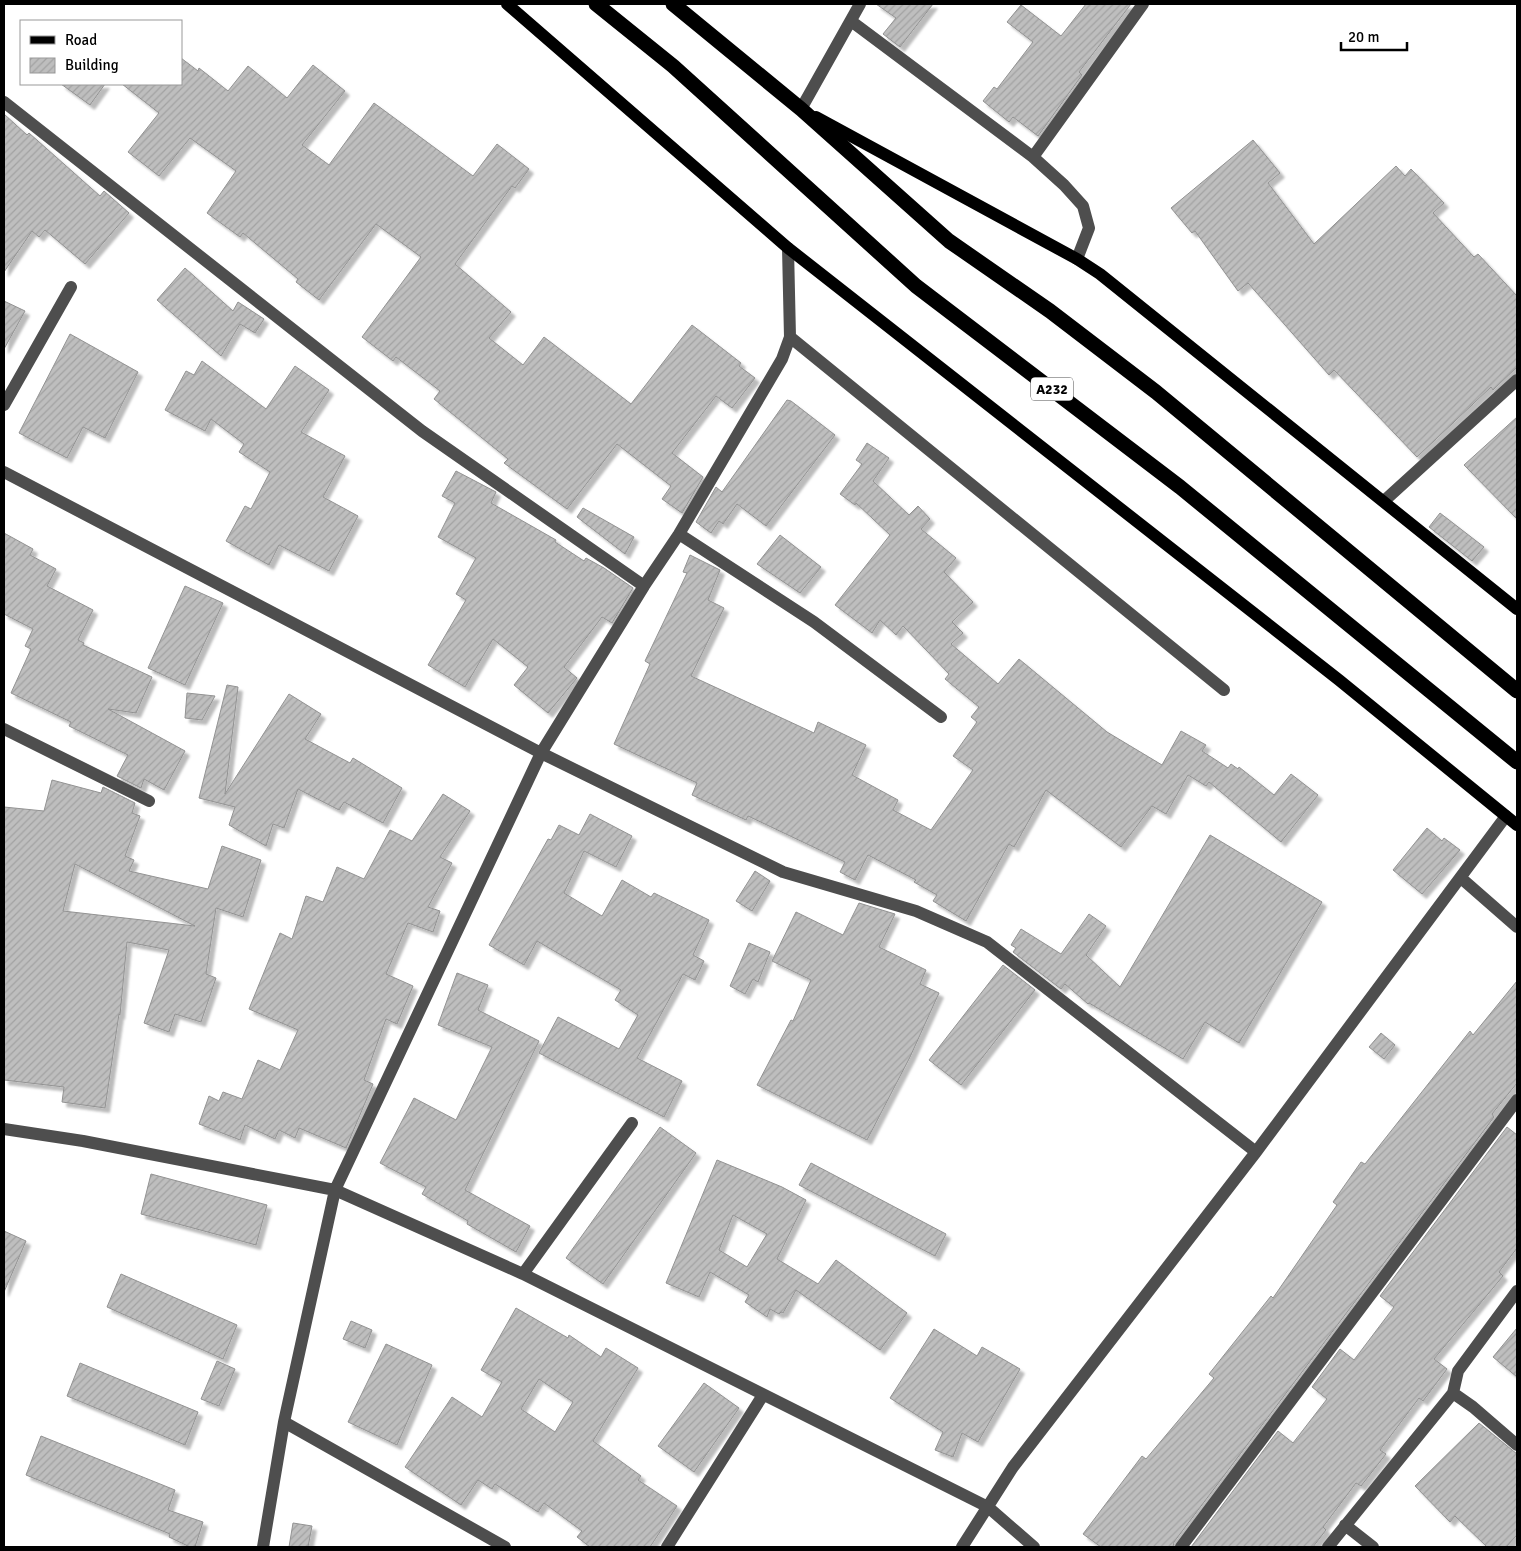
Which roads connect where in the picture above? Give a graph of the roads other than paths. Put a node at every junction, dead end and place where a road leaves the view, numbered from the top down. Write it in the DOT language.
graph roads {
  1 [pos="507,4"];
  2 [pos="596,4"];
  3 [pos="673,4"];
  4 [pos="860,4"];
  5 [pos="1143,4"];
  6 [pos="851,21"];
  7 [pos="4,102"];
  8 [pos="802,109"];
  9 [pos="1033,156"];
  10 [pos="788,248"];
  11 [pos="1077,259"];
  12 [pos="71,288"];
  13 [pos="790,337"];
  14 [pos="1517,380"];
  15 [pos="4,404"];
  16 [pos="4,472"];
  17 [pos="1384,501"];
  18 [pos="679,534"];
  19 [pos="644,586"];
  20 [pos="1517,609"];
  21 [pos="1224,690"];
  22 [pos="1517,691"];
  23 [pos="941,717"];
  24 [pos="4,730"];
  25 [pos="541,753"];
  26 [pos="1517,762"];
  27 [pos="148,801"];
  28 [pos="1506,816"];
  29 [pos="1517,825"];
  30 [pos="1461,878"];
  31 [pos="1517,927"];
  32 [pos="1517,1100"];
  33 [pos="632,1123"];
  34 [pos="4,1129"];
  35 [pos="1256,1152"];
  36 [pos="335,1190"];
  37 [pos="523,1274"];
  38 [pos="1517,1292"];
  39 [pos="1453,1393"];
  40 [pos="763,1395"];
  41 [pos="284,1422"];
  42 [pos="1517,1445"];
  43 [pos="988,1507"];
  44 [pos="1345,1525"];
  45 [pos="262,1547"];
  46 [pos="505,1547"];
  47 [pos="667,1547"];
  48 [pos="962,1547"];
  49 [pos="1034,1547"];
  50 [pos="1181,1547"];
  51 [pos="1328,1547"];
  52 [pos="1373,1547"];
  1 -- 10 [label="main road"];
  2 -- 26 [label="highway, A232"];
  3 -- 8 [label="highway"];
  4 -- 6 [label="street"];
  5 -- 9 [label="street"];
  6 -- 8 [label="street"];
  6 -- 9 [label="street"];
  7 -- 19 [label="street"];
  8 -- 11 [label="main road"];
  8 -- 22 [label="highway"];
  9 -- 11 [label="street"];
  10 -- 13 [label="street"];
  10 -- 28 [label="main road"];
  11 -- 17 [label="main road"];
  12 -- 15 [label="street"];
  13 -- 18 [label="street"];
  13 -- 21 [label="street"];
  14 -- 17 [label="street"];
  16 -- 25 [label="street"];
  17 -- 20 [label="main road"];
  18 -- 19 [label="street"];
  18 -- 23 [label="street"];
  19 -- 25 [label="street"];
  24 -- 27 [label="street"];
  25 -- 35 [label="street"];
  25 -- 36 [label="street"];
  28 -- 29 [label="main road"];
  28 -- 30 [label="street"];
  30 -- 31 [label="street"];
  30 -- 35 [label="street"];
  32 -- 50 [label="street"];
  33 -- 37 [label="street"];
  34 -- 36 [label="street"];
  35 -- 43 [label="street"];
  36 -- 37 [label="street"];
  36 -- 41 [label="street"];
  37 -- 40 [label="street"];
  38 -- 39 [label="street"];
  39 -- 42 [label="street"];
  39 -- 44 [label="street"];
  40 -- 43 [label="street"];
  40 -- 47 [label="street"];
  41 -- 45 [label="street"];
  41 -- 46 [label="street"];
  43 -- 48 [label="street"];
  43 -- 49 [label="street"];
  44 -- 51 [label="street"];
  44 -- 52 [label="street"];
}
